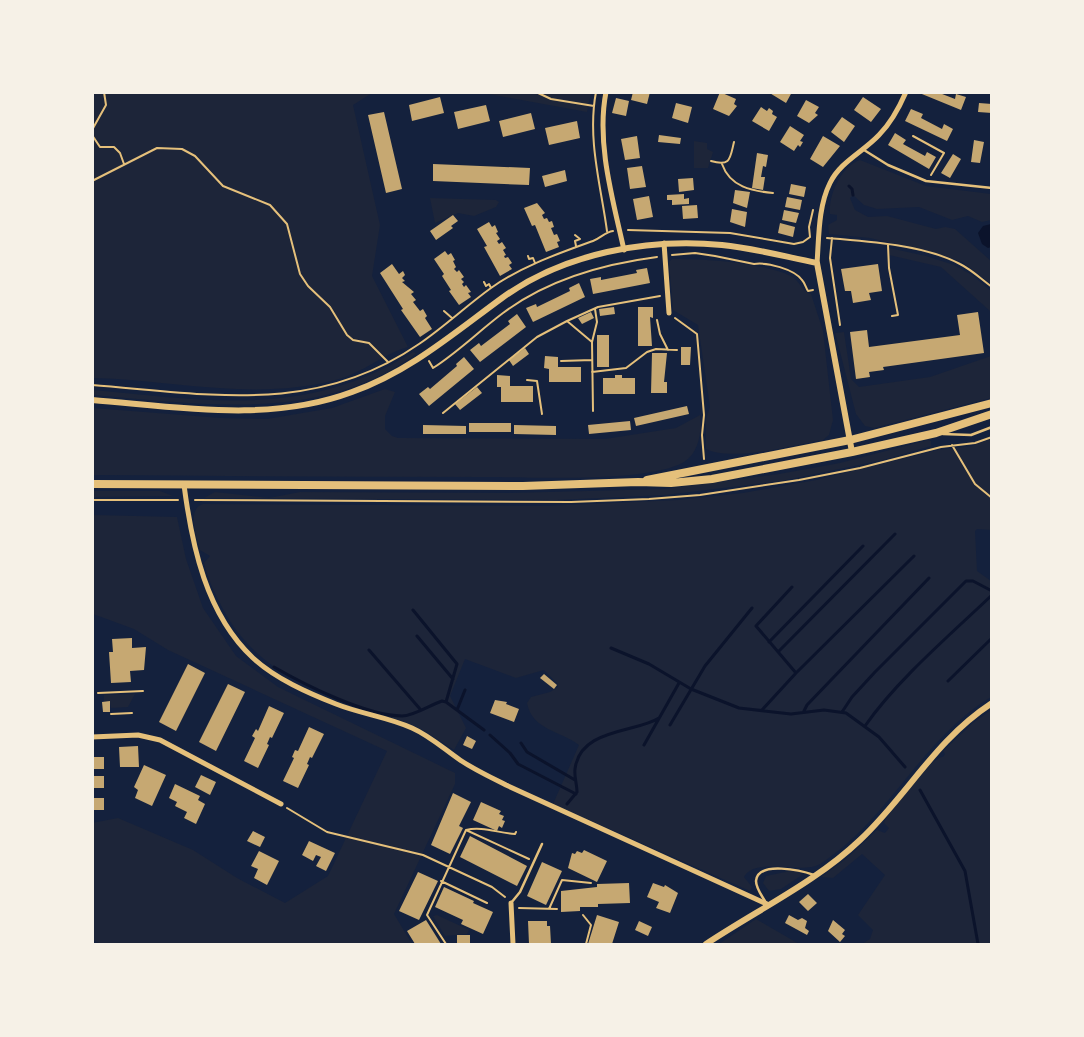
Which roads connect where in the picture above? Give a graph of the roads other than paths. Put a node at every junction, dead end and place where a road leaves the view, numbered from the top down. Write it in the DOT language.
graph roads {
  1 [pos="606,92"];
  2 [pos="906,92"];
  3 [pos="863,149"];
  4 [pos="992,188"];
  5 [pos="664,243"];
  6 [pos="624,250"];
  7 [pos="817,264"];
  8 [pos="669,314"];
  9 [pos="92,400"];
  10 [pos="992,404"];
  11 [pos="992,414"];
  12 [pos="992,427"];
  13 [pos="936,433"];
  14 [pos="850,440"];
  15 [pos="852,452"];
  16 [pos="638,482"];
  17 [pos="92,484"];
  18 [pos="184,485"];
  19 [pos="992,703"];
  20 [pos="92,736"];
  21 [pos="281,804"];
  22 [pos="542,844"];
  23 [pos="814,875"];
  24 [pos="767,904"];
  25 [pos="512,906"];
  26 [pos="513,944"];
  27 [pos="706,944"];
  1 -- 6 [label="street"];
  2 -- 3 [label="street"];
  3 -- 4 [label="lane"];
  3 -- 7 [label="street"];
  5 -- 6 [label="street"];
  5 -- 7 [label="street"];
  5 -- 8 [label="street"];
  6 -- 9 [label="street"];
  7 -- 14 [label="street"];
  10 -- 14 [label="main road"];
  11 -- 13 [label="main road"];
  12 -- 13 [label="lane"];
  13 -- 15 [label="main road"];
  14 -- 15 [label="street"];
  14 -- 16 [label="main road"];
  15 -- 16 [label="main road"];
  16 -- 18 [label="main road"];
  17 -- 18 [label="main road"];
  18 -- 24 [label="street"];
  19 -- 23 [label="street"];
  20 -- 21 [label="street"];
  22 -- 25 [label="lane"];
  23 -- 24 [label="street"];
  23 -- 24 [label="lane"];
  24 -- 27 [label="street"];
  25 -- 26 [label="street"];
}
